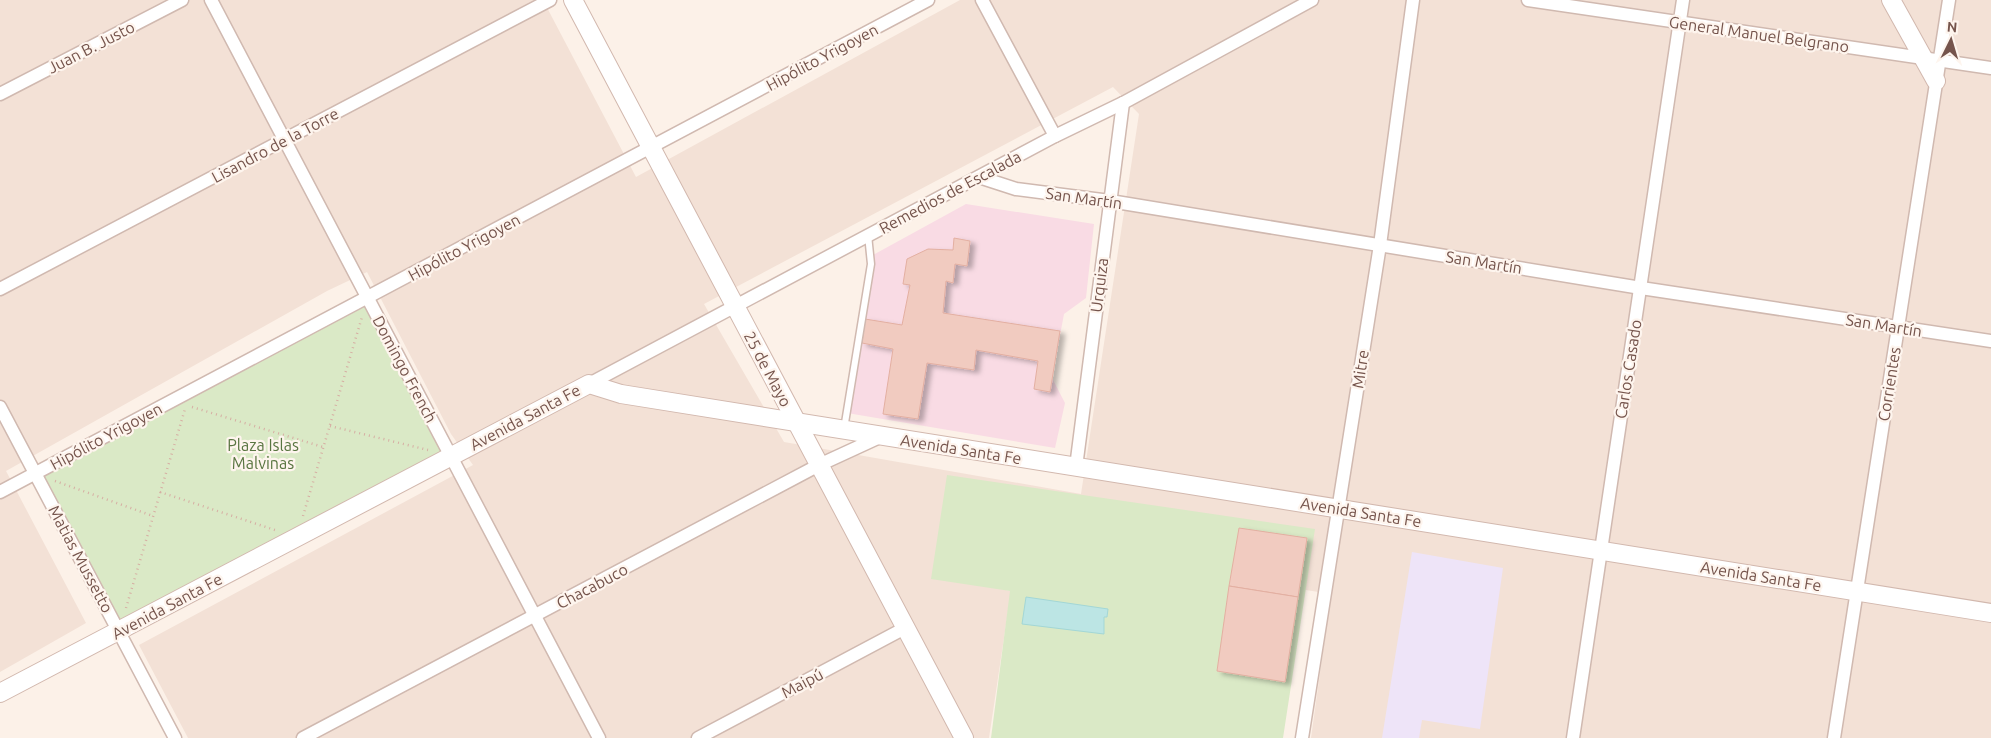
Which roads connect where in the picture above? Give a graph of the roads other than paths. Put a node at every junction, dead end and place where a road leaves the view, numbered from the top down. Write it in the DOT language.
graph roads {
  1 [pos="182,0"];
  2 [pos="211,0"];
  3 [pos="550,0"];
  4 [pos="574,0"];
  5 [pos="928,0"];
  6 [pos="982,0"];
  7 [pos="1312,0"];
  8 [pos="1413,0"];
  9 [pos="1528,0"];
  10 [pos="1683,0"];
  11 [pos="1891,0"];
  12 [pos="1948,0"];
  13 [pos="1680,23"];
  14 [pos="1931,59"];
  15 [pos="1991,68"];
  16 [pos="1936,81"];
  17 [pos="0,94"];
  18 [pos="1123,103"];
  19 [pos="1055,136"];
  20 [pos="284,140"];
  21 [pos="651,148"];
  22 [pos="979,177"];
  23 [pos="1110,201"];
  24 [pos="868,235"];
  25 [pos="1380,245"];
  26 [pos="1641,288"];
  27 [pos="0,289"];
  28 [pos="367,298"];
  29 [pos="734,306"];
  30 [pos="1898,327"];
  31 [pos="1991,341"];
  32 [pos="589,384"];
  33 [pos="0,407"];
  34 [pos="796,422"];
  35 [pos="844,430"];
  36 [pos="882,436"];
  37 [pos="450,456"];
  38 [pos="819,465"];
  39 [pos="1076,467"];
  40 [pos="36,474"];
  41 [pos="0,492"];
  42 [pos="1339,508"];
  43 [pos="1601,550"];
  44 [pos="1857,591"];
  45 [pos="1991,613"];
  46 [pos="534,616"];
  47 [pos="905,628"];
  48 [pos="119,631"];
  49 [pos="0,693"];
  50 [pos="176,738"];
  51 [pos="303,738"];
  52 [pos="599,738"];
  53 [pos="698,738"];
  54 [pos="964,738"];
  55 [pos="1302,738"];
  56 [pos="1573,738"];
  57 [pos="1834,738"];
  1 -- 17 [label="street, Juan B. Justo"];
  2 -- 20 [label="street, Domingo French"];
  3 -- 20 [label="street, Lisandro de la Torre"];
  4 -- 21 [label="street, 25 de Mayo"];
  5 -- 21 [label="street, Hipólito Yrigoyen"];
  6 -- 19 [label="street"];
  7 -- 18 [label="street, Remedios de Escalada"];
  8 -- 25 [label="street, Mitre"];
  9 -- 13 [label="street, General Manuel Belgrano"];
  10 -- 13 [label="street, Carlos Casado"];
  11 -- 14 [label="street"];
  12 -- 14 [label="street"];
  13 -- 14 [label="street, General Manuel Belgrano"];
  13 -- 26 [label="street, Carlos Casado"];
  14 -- 15 [label="street, General Manuel Belgrano"];
  14 -- 16 [label="street"];
  16 -- 30 [label="street, Corrientes"];
  18 -- 19 [label="street, Remedios de Escalada"];
  18 -- 23 [label="street, Urquiza"];
  19 -- 22 [label="street, Remedios de Escalada"];
  20 -- 27 [label="street, Lisandro de la Torre"];
  20 -- 28 [label="street, Domingo French"];
  21 -- 28 [label="street, Hipólito Yrigoyen"];
  21 -- 29 [label="street, 25 de Mayo"];
  22 -- 23 [label="street, San Martín"];
  22 -- 24 [label="street, Remedios de Escalada"];
  23 -- 25 [label="street, San Martín"];
  23 -- 39 [label="street, Urquiza"];
  24 -- 29 [label="street, Remedios de Escalada"];
  24 -- 35 [label="lane"];
  25 -- 26 [label="street, San Martín"];
  25 -- 42 [label="street, Mitre"];
  26 -- 30 [label="street, San Martín"];
  26 -- 43 [label="street, Carlos Casado"];
  28 -- 37 [label="street, Domingo French"];
  28 -- 40 [label="street, Hipólito Yrigoyen"];
  29 -- 32 [label="street, Remedios de Escalada"];
  29 -- 34 [label="street, 25 de Mayo"];
  30 -- 31 [label="street, San Martín"];
  30 -- 44 [label="street, Corrientes"];
  32 -- 34 [label="street, Avenida Santa Fe"];
  32 -- 37 [label="street, Avenida Santa Fe"];
  33 -- 40 [label="street, Matias Mussetto"];
  34 -- 35 [label="street, Avenida Santa Fe"];
  34 -- 38 [label="street, 25 de Mayo"];
  35 -- 36 [label="street, Avenida Santa Fe"];
  36 -- 38 [label="street, Chacabuco"];
  36 -- 39 [label="street, Avenida Santa Fe"];
  37 -- 46 [label="street, Domingo French"];
  37 -- 48 [label="street, Avenida Santa Fe"];
  38 -- 46 [label="street, Chacabuco"];
  38 -- 47 [label="street, 25 de Mayo"];
  39 -- 42 [label="street, Avenida Santa Fe"];
  40 -- 41 [label="street, Hipólito Yrigoyen"];
  40 -- 48 [label="street, Matias Mussetto"];
  42 -- 43 [label="street, Avenida Santa Fe"];
  42 -- 55 [label="street, Mitre"];
  43 -- 44 [label="street, Avenida Santa Fe"];
  43 -- 56 [label="street, Carlos Casado"];
  44 -- 45 [label="street, Avenida Santa Fe"];
  44 -- 57 [label="street, Corrientes"];
  46 -- 51 [label="street, Chacabuco"];
  46 -- 52 [label="street, Domingo French"];
  47 -- 53 [label="street, Maipú"];
  47 -- 54 [label="street, 25 de Mayo"];
  48 -- 49 [label="street, Avenida Santa Fe"];
  48 -- 50 [label="street, Matias Mussetto"];
}
